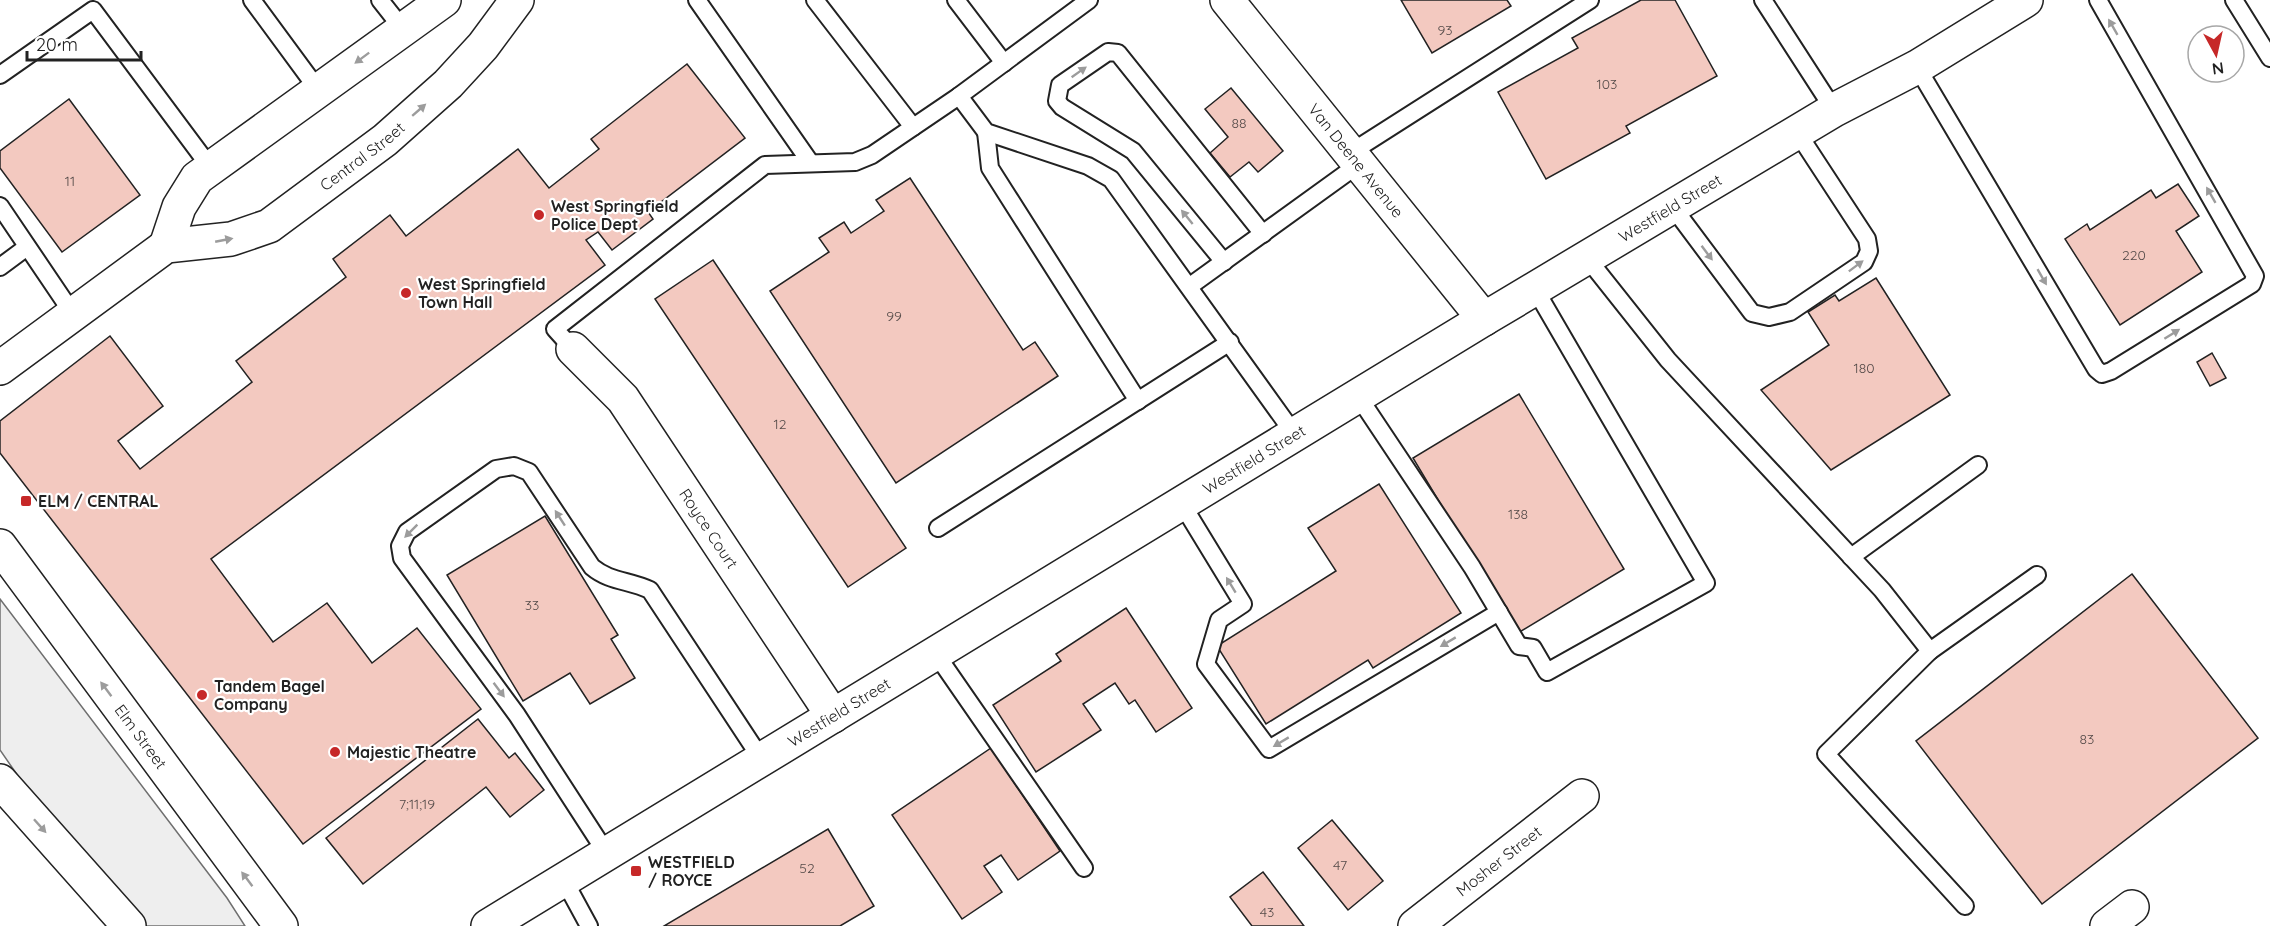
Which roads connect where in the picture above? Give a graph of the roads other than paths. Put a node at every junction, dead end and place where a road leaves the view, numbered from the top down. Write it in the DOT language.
graph roads {
  1 [pos="252,0"];
  2 [pos="380,0"];
  3 [pos="444,0"];
  4 [pos="517,0"];
  5 [pos="697,0"];
  6 [pos="815,0"];
  7 [pos="956,0"];
  8 [pos="1227,0"];
  9 [pos="1590,0"];
  10 [pos="1763,0"];
  11 [pos="2026,0"];
  12 [pos="2098,0"];
  13 [pos="2234,0"];
  14 [pos="1084,1"];
  15 [pos="402,28"];
  16 [pos="2270,58"];
  17 [pos="1004,63"];
  18 [pos="1917,67"];
  19 [pos="0,75"];
  20 [pos="319,91"];
  21 [pos="959,96"];
  22 [pos="1834,110"];
  23 [pos="913,127"];
  24 [pos="986,132"];
  25 [pos="1797,132"];
  26 [pos="1355,159"];
  27 [pos="810,162"];
  28 [pos="210,167"];
  29 [pos="0,206"];
  30 [pos="1672,206"];
  31 [pos="1263,234"];
  32 [pos="166,246"];
  33 [pos="27,247"];
  34 [pos="1587,258"];
  35 [pos="1224,262"];
  36 [pos="0,267"];
  37 [pos="1190,286"];
  38 [pos="1535,289"];
  39 [pos="73,314"];
  40 [pos="1484,320"];
  41 [pos="1230,342"];
  42 [pos="573,349"];
  43 [pos="0,368"];
  44 [pos="1359,396"];
  45 [pos="1138,401"];
  46 [pos="1295,435"];
  47 [pos="1978,465"];
  48 [pos="1182,504"];
  49 [pos="938,528"];
  50 [pos="0,546"];
  51 [pos="1851,557"];
  52 [pos="2037,575"];
  53 [pos="1499,612"];
  54 [pos="1930,651"];
  55 [pos="936,654"];
  56 [pos="834,716"];
  57 [pos="762,760"];
  58 [pos="0,782"];
  59 [pos="1582,796"];
  60 [pos="607,854"];
  61 [pos="1084,868"];
  62 [pos="564,880"];
  63 [pos="1965,906"];
  64 [pos="129,926"];
  65 [pos="282,926"];
  66 [pos="488,926"];
  67 [pos="589,926"];
  68 [pos="1415,926"];
  1 -- 20 [label="lane"];
  2 -- 15 [label="lane"];
  3 -- 15 [label="main road"];
  32 -- 4 [label="main road, Central Street, one-way"];
  5 -- 27 [label="lane"];
  6 -- 23 [label="lane"];
  7 -- 17 [label="lane"];
  8 -- 26 [label="main road, Van Deene Avenue"];
  9 -- 26 [label="lane"];
  10 -- 22 [label="lane"];
  11 -- 18 [label="main road, Westfield Street"];
  18 -- 12 [label="lane, one-way"];
  13 -- 16 [label="lane"];
  14 -- 17 [label="lane"];
  15 -- 20 [label="main road, one-way"];
  17 -- 21 [label="lane"];
  18 -- 22 [label="main road, Westfield Street"];
  19 -- 28 [label="lane"];
  20 -- 28 [label="main road"];
  21 -- 23 [label="lane"];
  21 -- 24 [label="lane"];
  22 -- 25 [label="main road, Westfield Street"];
  23 -- 27 [label="lane"];
  24 -- 37 [label="lane"];
  24 -- 45 [label="lane"];
  25 -- 30 [label="main road, Westfield Street"];
  30 -- 25 [label="lane, one-way"];
  26 -- 31 [label="lane"];
  26 -- 40 [label="main road, Van Deene Avenue"];
  27 -- 42 [label="lane"];
  28 -- 32 [label="main road"];
  29 -- 33 [label="lane"];
  30 -- 34 [label="main road, Westfield Street"];
  31 -- 35 [label="lane"];
  35 -- 31 [label="lane, one-way"];
  32 -- 39 [label="main road"];
  33 -- 36 [label="lane"];
  33 -- 39 [label="lane"];
  34 -- 38 [label="main road, Westfield Street"];
  34 -- 51 [label="lane"];
  35 -- 37 [label="lane"];
  37 -- 41 [label="lane"];
  38 -- 40 [label="main road, Westfield Street"];
  38 -- 53 [label="lane"];
  39 -- 43 [label="main road"];
  40 -- 44 [label="main road, Westfield Street"];
  41 -- 45 [label="lane"];
  41 -- 46 [label="lane"];
  42 -- 56 [label="main road, Royce Court"];
  44 -- 46 [label="main road, Westfield Street"];
  44 -- 53 [label="lane"];
  45 -- 49 [label="lane"];
  46 -- 48 [label="main road, Westfield Street"];
  47 -- 51 [label="lane"];
  53 -- 48 [label="lane, one-way"];
  48 -- 55 [label="main road, Westfield Street"];
  65 -- 50 [label="main road, Elm Street, one-way"];
  51 -- 54 [label="lane"];
  52 -- 54 [label="lane"];
  54 -- 63 [label="lane"];
  55 -- 56 [label="main road, Westfield Street"];
  55 -- 61 [label="lane"];
  56 -- 57 [label="main road, Westfield Street"];
  57 -- 60 [label="main road, Westfield Street"];
  57 -- 60 [label="lane, one-way"];
  58 -- 64 [label="main road, one-way"];
  59 -- 68 [label="main road, Mosher Street"];
  60 -- 62 [label="main road, Westfield Street"];
  62 -- 66 [label="main road, Westfield Street"];
  62 -- 67 [label="lane"];
}
